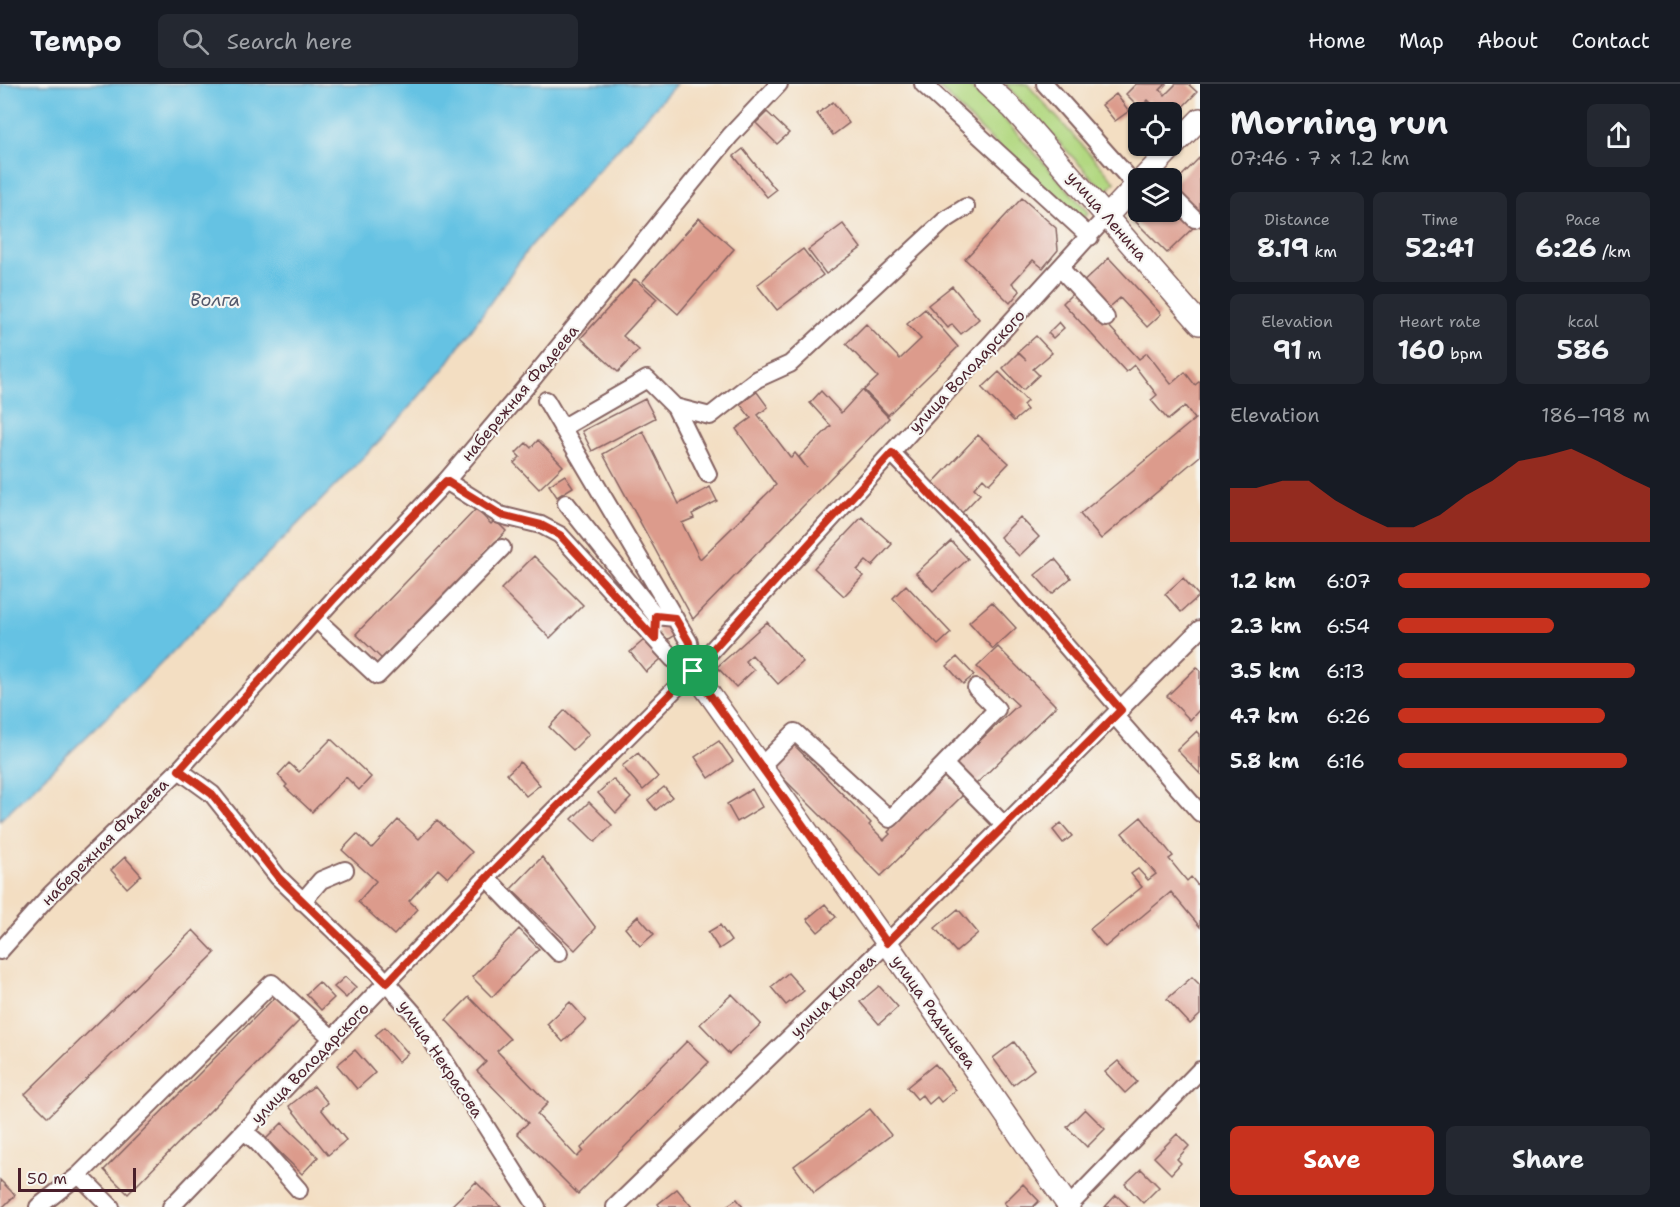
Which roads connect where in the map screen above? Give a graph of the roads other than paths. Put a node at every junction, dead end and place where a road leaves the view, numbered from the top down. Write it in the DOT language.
graph roads {
  1 [pos="779,84"];
  2 [pos="923,84"];
  3 [pos="986,84"];
  4 [pos="1045,84"];
  5 [pos="1200,119"];
  6 [pos="1132,168"];
  7 [pos="1155,168"];
  8 [pos="1128,196"];
  9 [pos="1182,206"];
  10 [pos="966,207"];
  11 [pos="1107,216"];
  12 [pos="1195,219"];
  13 [pos="1090,237"];
  14 [pos="1060,269"];
  15 [pos="1106,318"];
  16 [pos="1200,324"];
  17 [pos="546,400"];
  18 [pos="675,407"];
  19 [pos="562,428"];
  20 [pos="892,453"];
  21 [pos="708,474"];
  22 [pos="446,481"];
  23 [pos="566,502"];
  24 [pos="502,548"];
  25 [pos="656,616"];
  26 [pos="675,618"];
  27 [pos="316,619"];
  28 [pos="1200,629"];
  29 [pos="655,639"];
  30 [pos="693,671"];
  31 [pos="976,688"];
  32 [pos="1118,713"];
  33 [pos="944,764"];
  34 [pos="761,766"];
  35 [pos="179,770"];
  36 [pos="1200,813"];
  37 [pos="1005,826"];
  38 [pos="345,870"];
  39 [pos="487,878"];
  40 [pos="302,902"];
  41 [pos="887,943"];
  42 [pos="0,951"];
  43 [pos="559,953"];
  44 [pos="387,983"];
  45 [pos="333,1039"];
  46 [pos="1200,1070"];
  47 [pos="244,1131"];
  48 [pos="79,1175"];
  49 [pos="299,1190"];
  50 [pos="38,1207"];
  51 [pos="111,1207"];
  52 [pos="171,1207"];
  53 [pos="537,1207"];
  54 [pos="615,1207"];
  55 [pos="1069,1207"];
  1 -- 22 [label="street, набережная Фадеева"];
  2 -- 13 [label="street"];
  3 -- 11 [label="main road, улица Ленина"];
  4 -- 6 [label="street"];
  5 -- 7 [label="main road, улица Володарского"];
  8 -- 11 [label="main road, улица Володарского"];
  9 -- 12 [label="street"];
  10 -- 18 [label="street"];
  11 -- 13 [label="street, улица Володарского"];
  11 -- 16 [label="main road, улица Ленина"];
  13 -- 14 [label="street, улица Володарского"];
  14 -- 15 [label="street"];
  14 -- 20 [label="street, улица Володарского"];
  17 -- 19 [label="street"];
  18 -- 19 [label="street"];
  18 -- 21 [label="street"];
  19 -- 26 [label="street"];
  20 -- 30 [label="street, улица Володарского"];
  20 -- 32 [label="street"];
  22 -- 27 [label="street, набережная Фадеева"];
  22 -- 29 [label="street"];
  23 -- 25 [label="street"];
  24 -- 27 [label="street"];
  25 -- 26 [label="street"];
  25 -- 29 [label="street"];
  26 -- 30 [label="street"];
  27 -- 35 [label="street, набережная Фадеева"];
  28 -- 32 [label="street, улица Кирова"];
  29 -- 30 [label="street"];
  30 -- 34 [label="main road, улица Радищева"];
  30 -- 39 [label="street, улица Володарского"];
  31 -- 33 [label="street"];
  32 -- 36 [label="street"];
  32 -- 37 [label="street, улица Кирова"];
  33 -- 34 [label="street"];
  33 -- 37 [label="street"];
  34 -- 41 [label="main road, улица Радищева"];
  35 -- 40 [label="street, улица Некрасова"];
  35 -- 42 [label="street, набережная Фадеева"];
  37 -- 41 [label="street, улица Кирова"];
  38 -- 40 [label="street"];
  39 -- 43 [label="street"];
  39 -- 44 [label="street, улица Володарского"];
  40 -- 44 [label="street, улица Некрасова"];
  41 -- 54 [label="street, улица Кирова"];
  41 -- 55 [label="main road, улица Радищева"];
  44 -- 45 [label="street, улица Володарского"];
  44 -- 53 [label="street, улица Некрасова"];
  45 -- 47 [label="street, улица Володарского"];
  45 -- 48 [label="street"];
  46 -- 55 [label="street"];
  47 -- 49 [label="street"];
  47 -- 52 [label="street, улица Володарского"];
  48 -- 50 [label="street"];
  48 -- 51 [label="street"];
}
